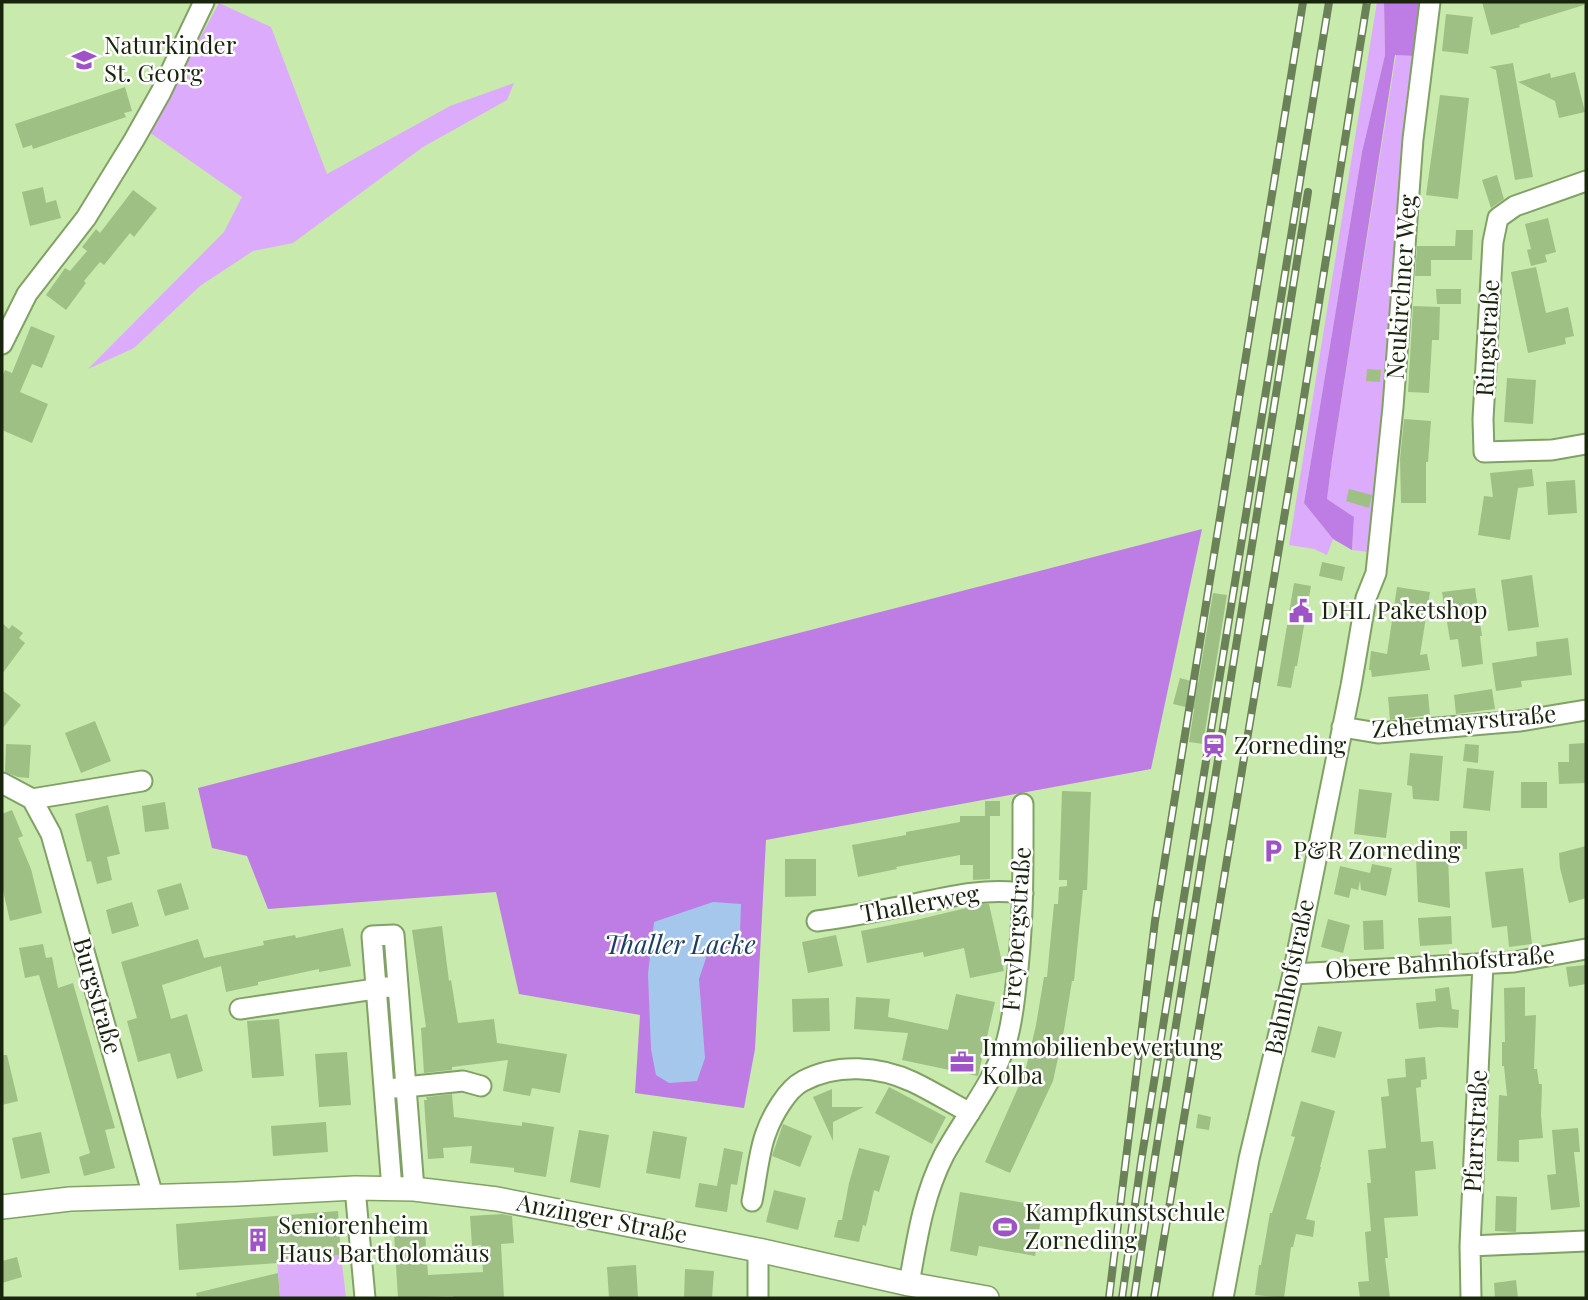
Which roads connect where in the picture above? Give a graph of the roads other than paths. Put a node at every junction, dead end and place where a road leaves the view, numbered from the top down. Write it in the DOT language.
graph roads {
  1 [pos="204,2"];
  2 [pos="1430,2"];
  3 [pos="1586,181"];
  4 [pos="2,345"];
  5 [pos="1586,444"];
  6 [pos="1376,573"];
  7 [pos="1586,710"];
  8 [pos="1342,727"];
  9 [pos="142,781"];
  10 [pos="2,783"];
  11 [pos="32,799"];
  12 [pos="1023,804"];
  13 [pos="1023,893"];
  14 [pos="817,921"];
  15 [pos="1586,949"];
  16 [pos="1483,964"];
  17 [pos="1293,974"];
  18 [pos="398,985"];
  19 [pos="376,989"];
  20 [pos="240,1009"];
  21 [pos="481,1086"];
  22 [pos="406,1087"];
  23 [pos="384,1089"];
  24 [pos="970,1113"];
  25 [pos="355,1188"];
  26 [pos="403,1189"];
  27 [pos="153,1196"];
  28 [pos="752,1201"];
  29 [pos="2,1208"];
  30 [pos="1586,1241"];
  31 [pos="1470,1246"];
  32 [pos="758,1250"];
  33 [pos="909,1284"];
  34 [pos="365,1298"];
  35 [pos="758,1298"];
  36 [pos="987,1298"];
  37 [pos="1223,1298"];
  38 [pos="1471,1298"];
  1 -- 4 [label="street"];
  2 -- 6 [label="street, Neukirchner Weg"];
  3 -- 5 [label="street, Ringstraße"];
  6 -- 8 [label="street, Bahnhofstraße"];
  7 -- 8 [label="street, Zehetmayrstraße"];
  8 -- 17 [label="street, Bahnhofstraße"];
  9 -- 11 [label="street"];
  10 -- 11 [label="street"];
  11 -- 27 [label="street, Burgstraße"];
  12 -- 13 [label="street, Freybergstraße"];
  13 -- 14 [label="street, Thallerweg"];
  13 -- 24 [label="street, Freybergstraße"];
  15 -- 16 [label="street, Obere Bahnhofstraße"];
  16 -- 17 [label="street, Obere Bahnhofstraße"];
  16 -- 31 [label="street, Pfarrstraße"];
  17 -- 37 [label="street, Bahnhofstraße"];
  18 -- 19 [label="street"];
  18 -- 19 [label="street"];
  18 -- 22 [label="street"];
  19 -- 20 [label="street"];
  19 -- 23 [label="street"];
  21 -- 22 [label="street"];
  22 -- 23 [label="street"];
  22 -- 26 [label="street"];
  23 -- 26 [label="street"];
  24 -- 28 [label="street"];
  24 -- 33 [label="street, Freybergstraße"];
  25 -- 26 [label="street, Anzinger Straße"];
  25 -- 27 [label="street, Anzinger Straße"];
  25 -- 34 [label="street"];
  26 -- 32 [label="street, Anzinger Straße"];
  27 -- 29 [label="street, Anzinger Straße"];
  30 -- 31 [label="street"];
  31 -- 38 [label="street, Pfarrstraße"];
  32 -- 33 [label="street, Anzinger Straße"];
  32 -- 35 [label="street"];
  33 -- 36 [label="street, Anzinger Straße"];
}
